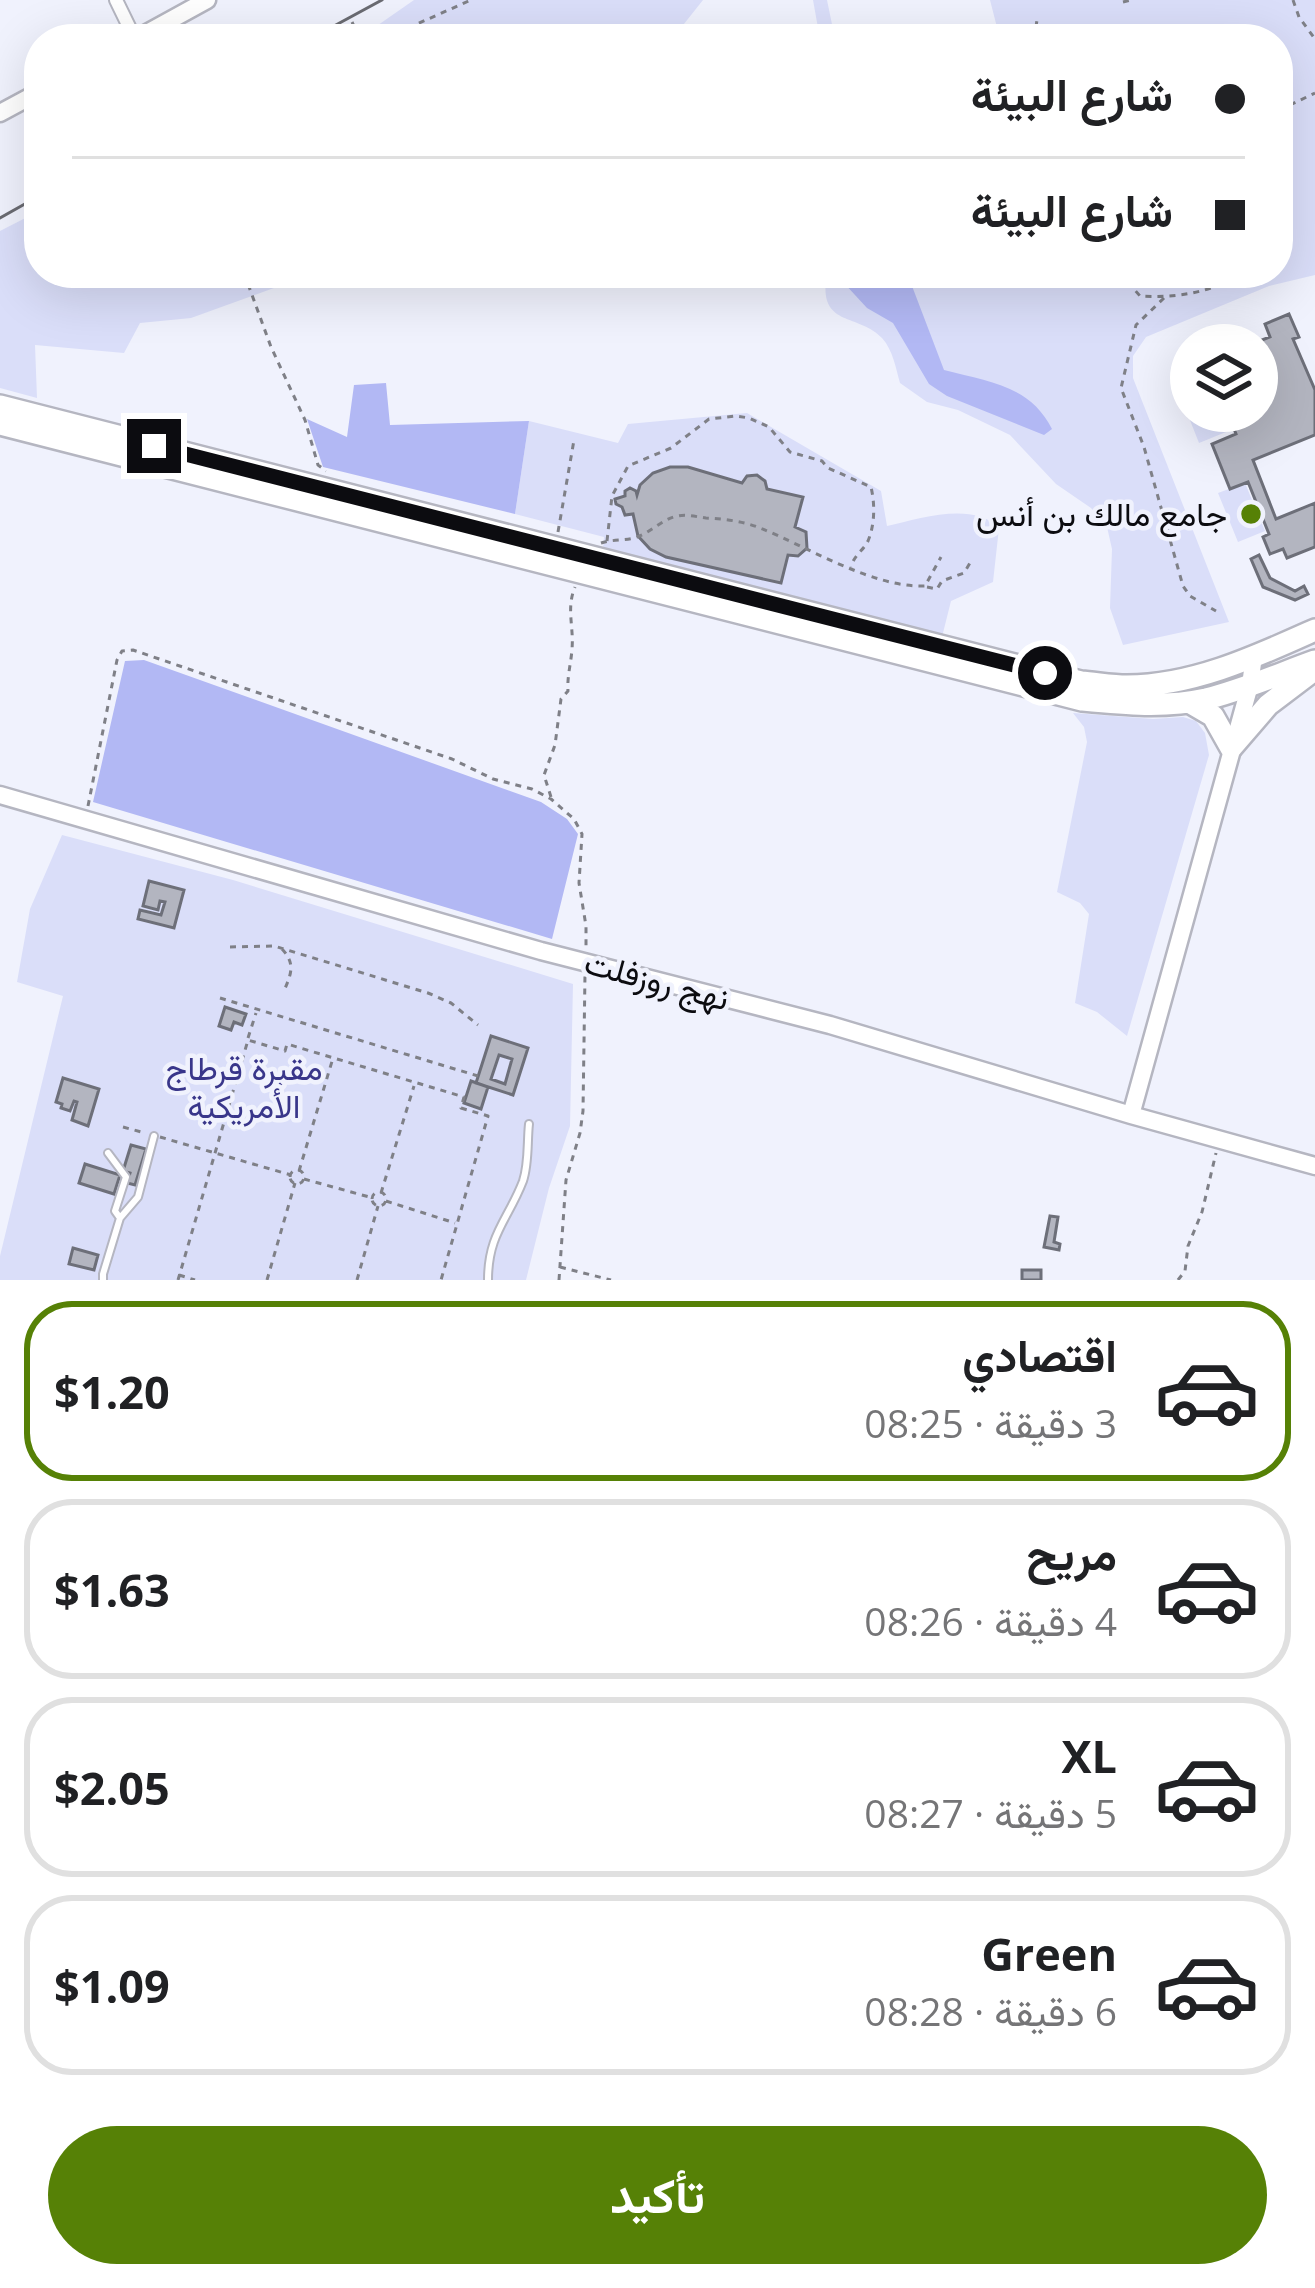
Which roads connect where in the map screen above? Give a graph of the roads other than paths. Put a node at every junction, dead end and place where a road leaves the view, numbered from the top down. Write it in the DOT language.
graph roads {
  1 [pos="207,0"];
  2 [pos="163,24"];
  3 [pos="0,406"];
  4 [pos="0,424"];
  5 [pos="1315,630"];
  6 [pos="1254,656"];
  7 [pos="1315,665"];
  8 [pos="1250,685"];
  9 [pos="1189,702"];
  10 [pos="1231,748"];
  11 [pos="0,795"];
  12 [pos="1131,1115"];
  13 [pos="530,1124"];
  14 [pos="154,1136"];
  15 [pos="108,1153"];
  16 [pos="1315,1166"];
  17 [pos="120,1218"];
  18 [pos="104,1280"];
  19 [pos="488,1280"];
  1 -- 2 [label="street"];
  3 -- 6 [label="highway"];
  4 -- 9 [label="highway"];
  5 -- 6 [label="highway"];
  6 -- 8 [label="street"];
  7 -- 8 [label="highway"];
  7 -- 10 [label="highway"];
  8 -- 9 [label="highway"];
  8 -- 10 [label="street"];
  9 -- 10 [label="highway"];
  10 -- 12 [label="street"];
  11 -- 12 [label="street, نهج روزفلت"];
  12 -- 16 [label="street, نهج روزفلت"];
  13 -- 19 [label="lane"];
  14 -- 17 [label="lane"];
  15 -- 17 [label="lane"];
  17 -- 18 [label="lane"];
}
